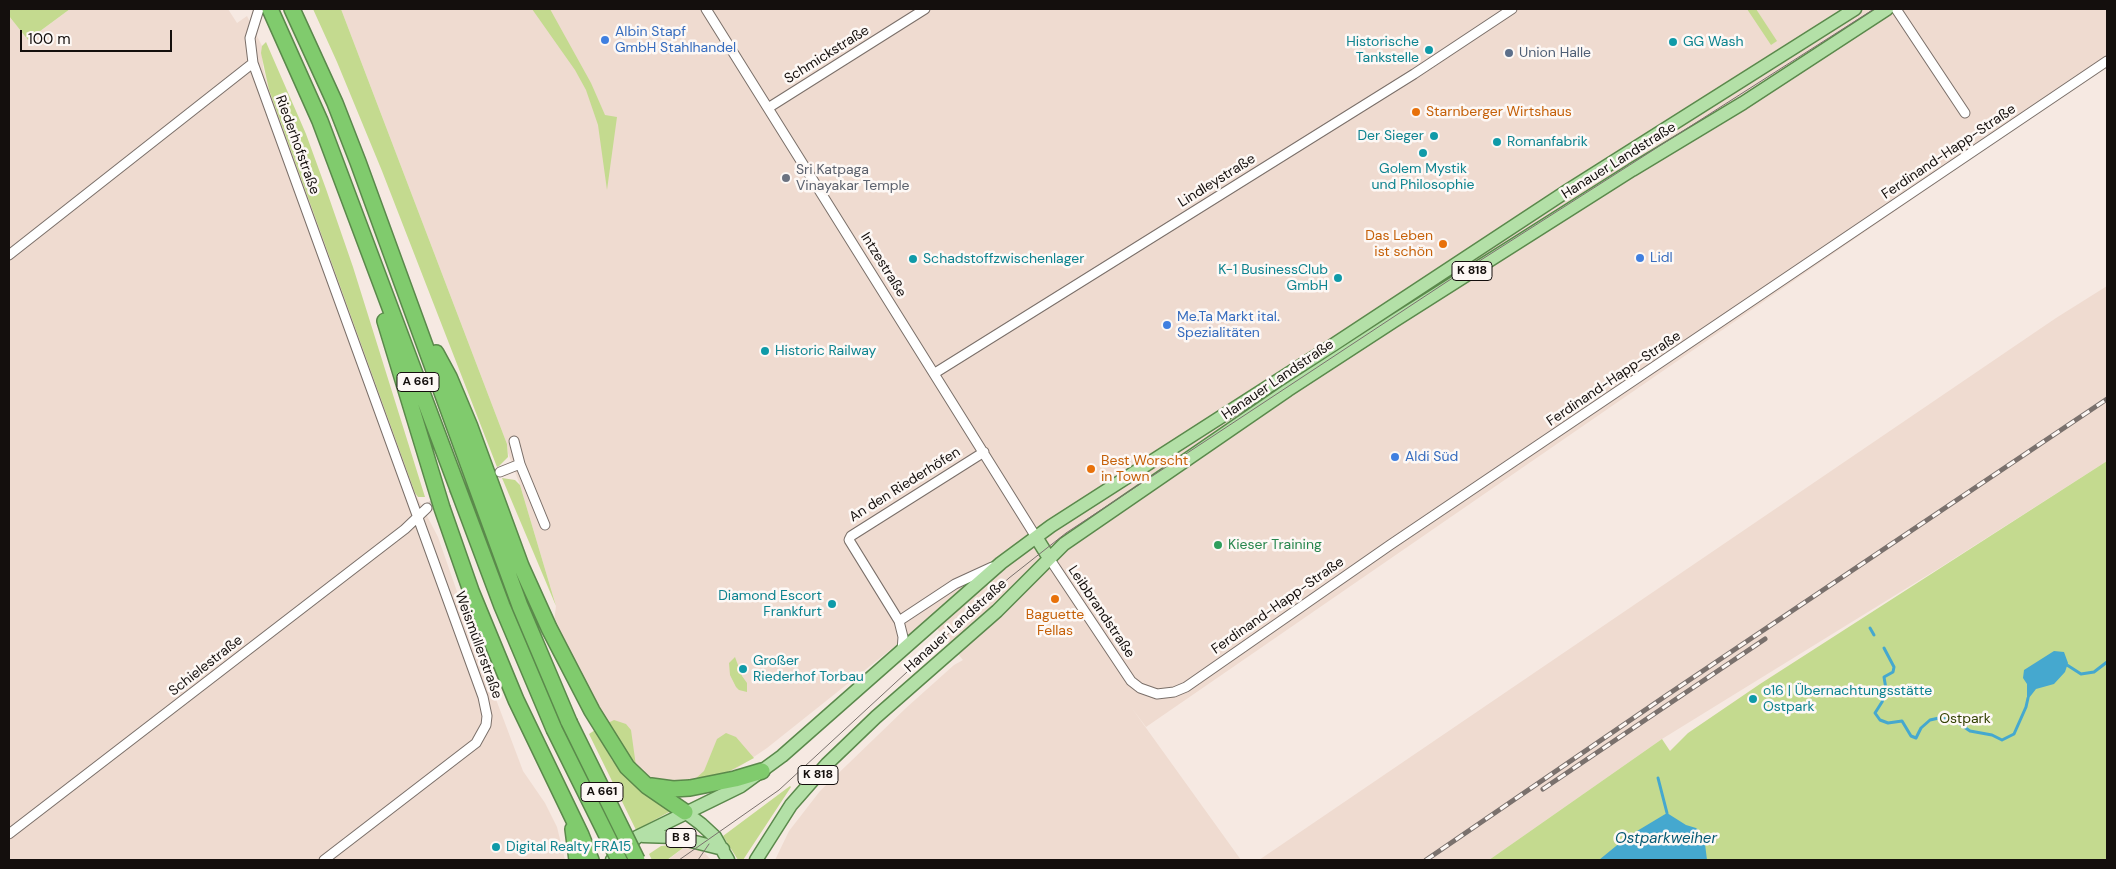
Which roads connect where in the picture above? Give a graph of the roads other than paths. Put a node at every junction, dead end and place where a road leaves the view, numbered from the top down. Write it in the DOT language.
graph roads {
  1 [pos="292,9"];
  2 [pos="706,9"];
  3 [pos="925,9"];
  4 [pos="1512,9"];
  5 [pos="1855,9"];
  6 [pos="1887,9"];
  7 [pos="1896,9"];
  8 [pos="267,10"];
  9 [pos="2107,61"];
  10 [pos="253,63"];
  11 [pos="768,108"];
  12 [pos="1964,113"];
  13 [pos="362,234"];
  14 [pos="9,255"];
  15 [pos="413,310"];
  16 [pos="935,373"];
  17 [pos="514,441"];
  18 [pos="984,452"];
  19 [pos="520,464"];
  20 [pos="500,472"];
  21 [pos="427,508"];
  22 [pos="417,516"];
  23 [pos="545,525"];
  24 [pos="1036,537"];
  25 [pos="1049,558"];
  26 [pos="1001,563"];
  27 [pos="899,621"];
  28 [pos="902,650"];
  29 [pos="1131,681"];
  30 [pos="762,770"];
  31 [pos="550,774"];
  32 [pos="647,786"];
  33 [pos="685,812"];
  34 [pos="9,834"];
  35 [pos="635,839"];
  36 [pos="768,840"];
  37 [pos="724,857"];
  38 [pos="324,860"];
  39 [pos="577,860"];
  40 [pos="591,860"];
  41 [pos="612,860"];
  42 [pos="621,860"];
  43 [pos="637,860"];
  44 [pos="756,860"];
  45 [pos="763,860"];
  1 -- 15 [label="highway, A 661"];
  2 -- 11 [label="street, Intzestraße"];
  3 -- 11 [label="street, Schmickstraße"];
  4 -- 16 [label="street, Lindleystraße"];
  5 -- 24 [label="main road, Hanauer Landstraße / K 818"];
  6 -- 25 [label="main road, Hanauer Landstraße / K 818"];
  7 -- 12 [label="street"];
  8 -- 10 [label="street, Riederhofstraße"];
  8 -- 13 [label="highway, A 661"];
  9 -- 29 [label="street, Ferdinand-Happ-Straße"];
  10 -- 14 [label="street"];
  10 -- 22 [label="street, Riederhofstraße"];
  11 -- 16 [label="street, Intzestraße"];
  13 -- 31 [label="highway"];
  13 -- 42 [label="highway, A 661, bridge"];
  15 -- 32 [label="highway"];
  15 -- 43 [label="highway, A 661, bridge"];
  16 -- 18 [label="street, Intzestraße"];
  17 -- 19 [label="street"];
  18 -- 24 [label="street, Intzestraße"];
  18 -- 27 [label="street, An den Riederhöfen"];
  19 -- 20 [label="street"];
  19 -- 23 [label="street"];
  21 -- 22 [label="street"];
  22 -- 34 [label="street, Schielestraße"];
  22 -- 38 [label="street, Weismüllerstraße"];
  24 -- 25 [label="main road"];
  24 -- 26 [label="main road, Hanauer Landstraße / K 818"];
  25 -- 29 [label="street, Leibbrandstraße"];
  25 -- 36 [label="main road, Hanauer Landstraße / K 818"];
  26 -- 27 [label="street"];
  26 -- 28 [label="main road, Hanauer Landstraße / K 818"];
  27 -- 28 [label="street, An den Riederhöfen"];
  28 -- 30 [label="main road, Hanauer Landstraße / K 818"];
  30 -- 32 [label="highway"];
  30 -- 33 [label="main road, Hanauer Landstraße / K 818"];
  31 -- 39 [label="highway"];
  31 -- 40 [label="highway"];
  32 -- 33 [label="highway"];
  33 -- 35 [label="main road, B 8"];
  33 -- 37 [label="main road, B 8"];
  35 -- 37 [label="main road, B 8"];
  35 -- 41 [label="main road, B 8"];
  35 -- 42 [label="main road"];
  36 -- 44 [label="main road, Hanauer Landstraße / K 818"];
  36 -- 45 [label="main road"];
}
